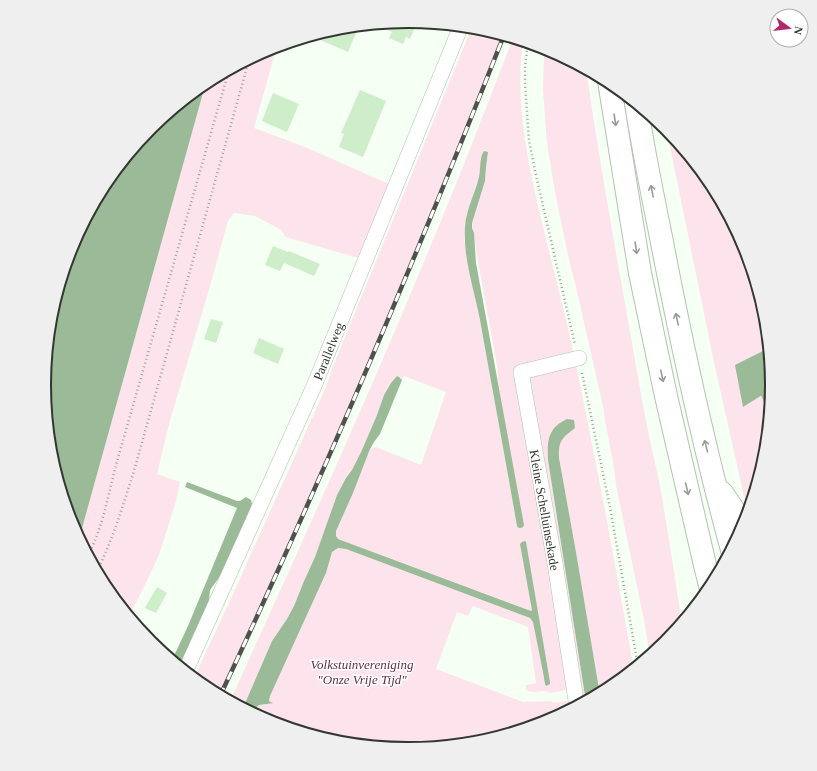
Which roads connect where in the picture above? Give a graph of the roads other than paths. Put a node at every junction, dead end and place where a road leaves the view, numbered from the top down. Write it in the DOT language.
graph roads {
  1 [pos="459,32"];
  2 [pos="611,91"];
  3 [pos="637,111"];
  4 [pos="578,358"];
  5 [pos="715,484"];
  6 [pos="740,519"];
  7 [pos="730,542"];
  8 [pos="704,565"];
  9 [pos="708,580"];
  10 [pos="705,585"];
  11 [pos="188,666"];
  12 [pos="576,701"];
  1 -- 11 [label="street, Parallelweg"];
  2 -- 8 [label="highway, one-way"];
  5 -- 3 [label="highway, one-way"];
  4 -- 12 [label="street, Kleine Schelluinsekade"];
  5 -- 6 [label="highway"];
  5 -- 7 [label="highway"];
  8 -- 9 [label="highway"];
  8 -- 10 [label="highway"];
}
